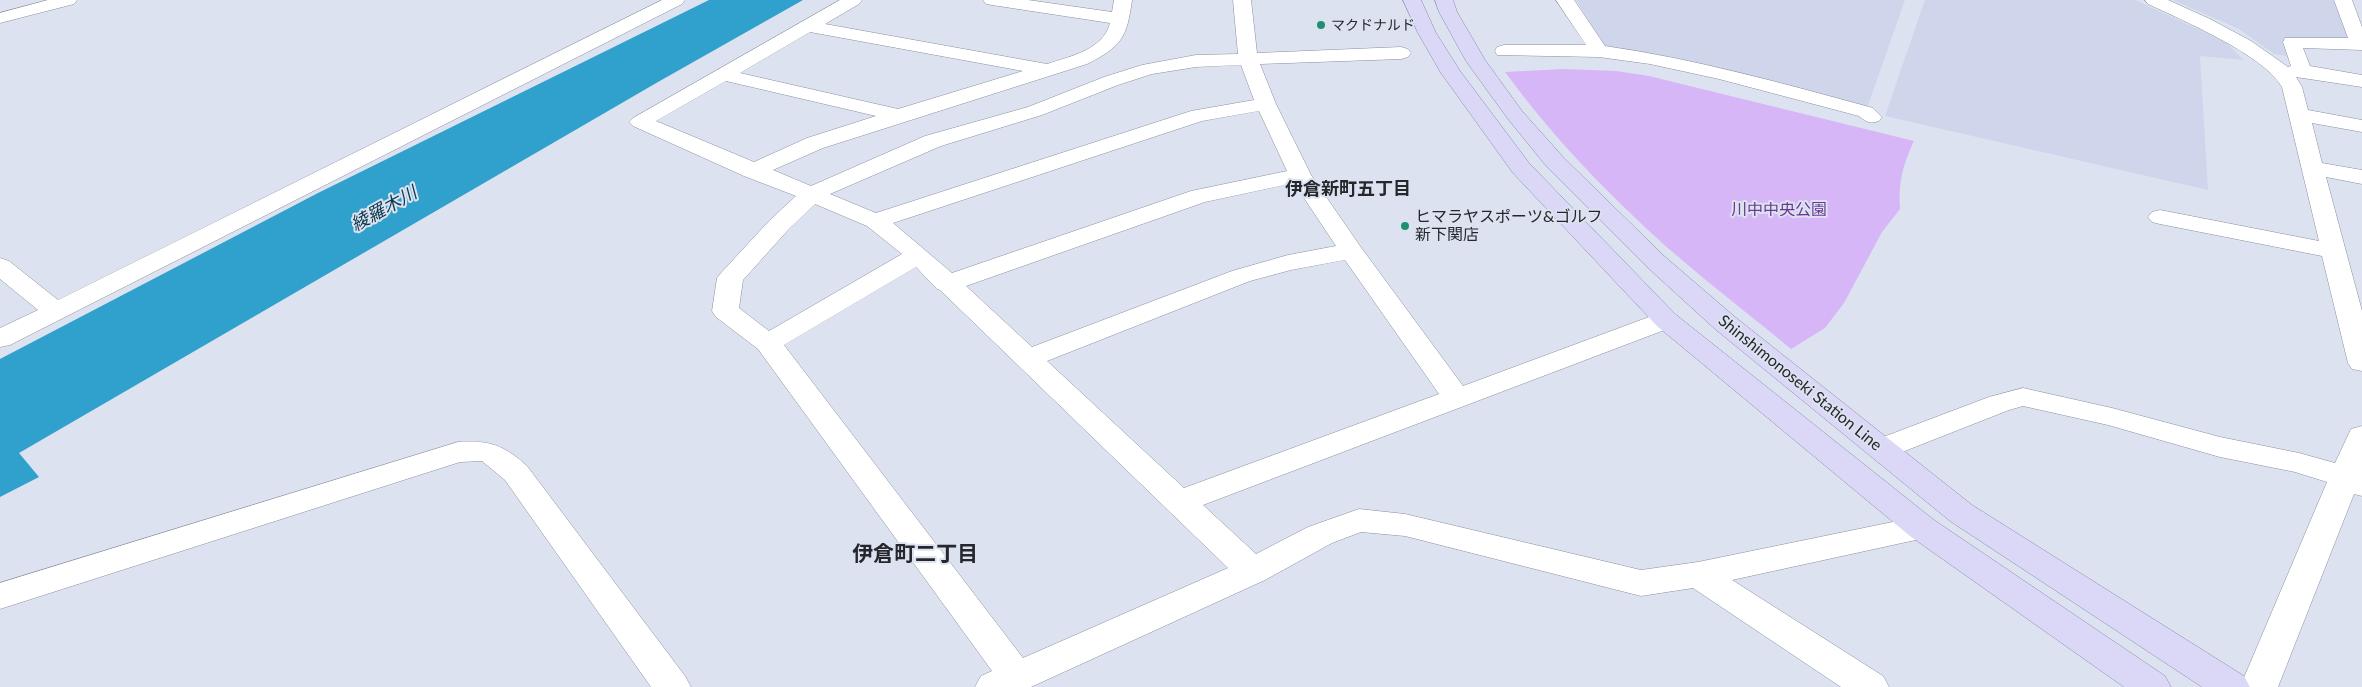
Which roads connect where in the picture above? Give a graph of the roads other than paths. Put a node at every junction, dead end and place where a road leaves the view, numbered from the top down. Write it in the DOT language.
graph roads {
  1 [pos="68,0"];
  2 [pos="676,0"];
  3 [pos="853,0"];
  4 [pos="992,0"];
  5 [pos="1242,0"];
  6 [pos="1412,0"];
  7 [pos="1444,0"];
  8 [pos="1565,0"];
  9 [pos="2154,0"];
  10 [pos="2343,0"];
  11 [pos="1121,9"];
  12 [pos="0,18"];
  13 [pos="807,26"];
  14 [pos="2361,43"];
  15 [pos="1504,51"];
  16 [pos="1599,51"];
  17 [pos="1401,53"];
  18 [pos="1248,59"];
  19 [pos="1051,70"];
  20 [pos="2293,72"];
  21 [pos="725,75"];
  22 [pos="2362,81"];
  23 [pos="1266,104"];
  24 [pos="899,115"];
  25 [pos="2300,115"];
  26 [pos="1872,117"];
  27 [pos="2362,126"];
  28 [pos="2313,168"];
  29 [pos="752,171"];
  30 [pos="1300,175"];
  31 [pos="2362,177"];
  32 [pos="811,195"];
  33 [pos="2160,217"];
  34 [pos="875,221"];
  35 [pos="1351,251"];
  36 [pos="2333,251"];
  37 [pos="918,255"];
  38 [pos="0,266"];
  39 [pos="946,284"];
  40 [pos="56,311"];
  41 [pos="1666,320"];
  42 [pos="0,340"];
  43 [pos="768,343"];
  44 [pos="1027,359"];
  45 [pos="2362,363"];
  46 [pos="1456,397"];
  47 [pos="2362,436"];
  48 [pos="1881,449"];
  49 [pos="2354,481"];
  50 [pos="1181,502"];
  51 [pos="1922,528"];
  52 [pos="1253,571"];
  53 [pos="1698,575"];
  54 [pos="0,596"];
  55 [pos="1006,682"];
  56 [pos="672,687"];
  57 [pos="1870,687"];
  58 [pos="2152,687"];
  59 [pos="2231,687"];
  60 [pos="2259,687"];
  1 -- 12 [label="street"];
  2 -- 40 [label="street"];
  3 -- 13 [label="street"];
  4 -- 11 [label="street"];
  5 -- 18 [label="street"];
  6 -- 41 [label="main road"];
  7 -- 48 [label="main road, Shinshimonoseki Station Line"];
  8 -- 16 [label="street"];
  9 -- 20 [label="street"];
  10 -- 14 [label="street"];
  11 -- 19 [label="street"];
  13 -- 19 [label="street"];
  13 -- 21 [label="street"];
  14 -- 20 [label="street"];
  15 -- 16 [label="street"];
  16 -- 26 [label="street"];
  17 -- 18 [label="street"];
  18 -- 23 [label="street"];
  18 -- 32 [label="street"];
  19 -- 24 [label="street"];
  20 -- 22 [label="street"];
  20 -- 25 [label="street"];
  21 -- 24 [label="street"];
  21 -- 29 [label="street"];
  23 -- 30 [label="street"];
  23 -- 34 [label="street"];
  24 -- 29 [label="street"];
  25 -- 27 [label="street"];
  25 -- 28 [label="street"];
  28 -- 31 [label="street"];
  28 -- 36 [label="street"];
  29 -- 32 [label="street"];
  30 -- 35 [label="street"];
  30 -- 39 [label="street"];
  32 -- 34 [label="street"];
  32 -- 43 [label="street"];
  33 -- 36 [label="street"];
  34 -- 37 [label="street"];
  35 -- 44 [label="street"];
  35 -- 46 [label="street"];
  36 -- 45 [label="street"];
  37 -- 39 [label="street"];
  37 -- 43 [label="street"];
  38 -- 40 [label="street"];
  39 -- 44 [label="street"];
  40 -- 42 [label="street"];
  41 -- 46 [label="street"];
  41 -- 51 [label="main road"];
  43 -- 55 [label="street"];
  44 -- 50 [label="street"];
  46 -- 50 [label="street"];
  47 -- 49 [label="street"];
  48 -- 49 [label="street"];
  48 -- 59 [label="main road, Shinshimonoseki Station Line"];
  49 -- 60 [label="street"];
  50 -- 52 [label="street"];
  51 -- 53 [label="street"];
  51 -- 58 [label="main road"];
  52 -- 53 [label="street"];
  52 -- 55 [label="street"];
  53 -- 57 [label="street"];
  54 -- 56 [label="street"];
}
